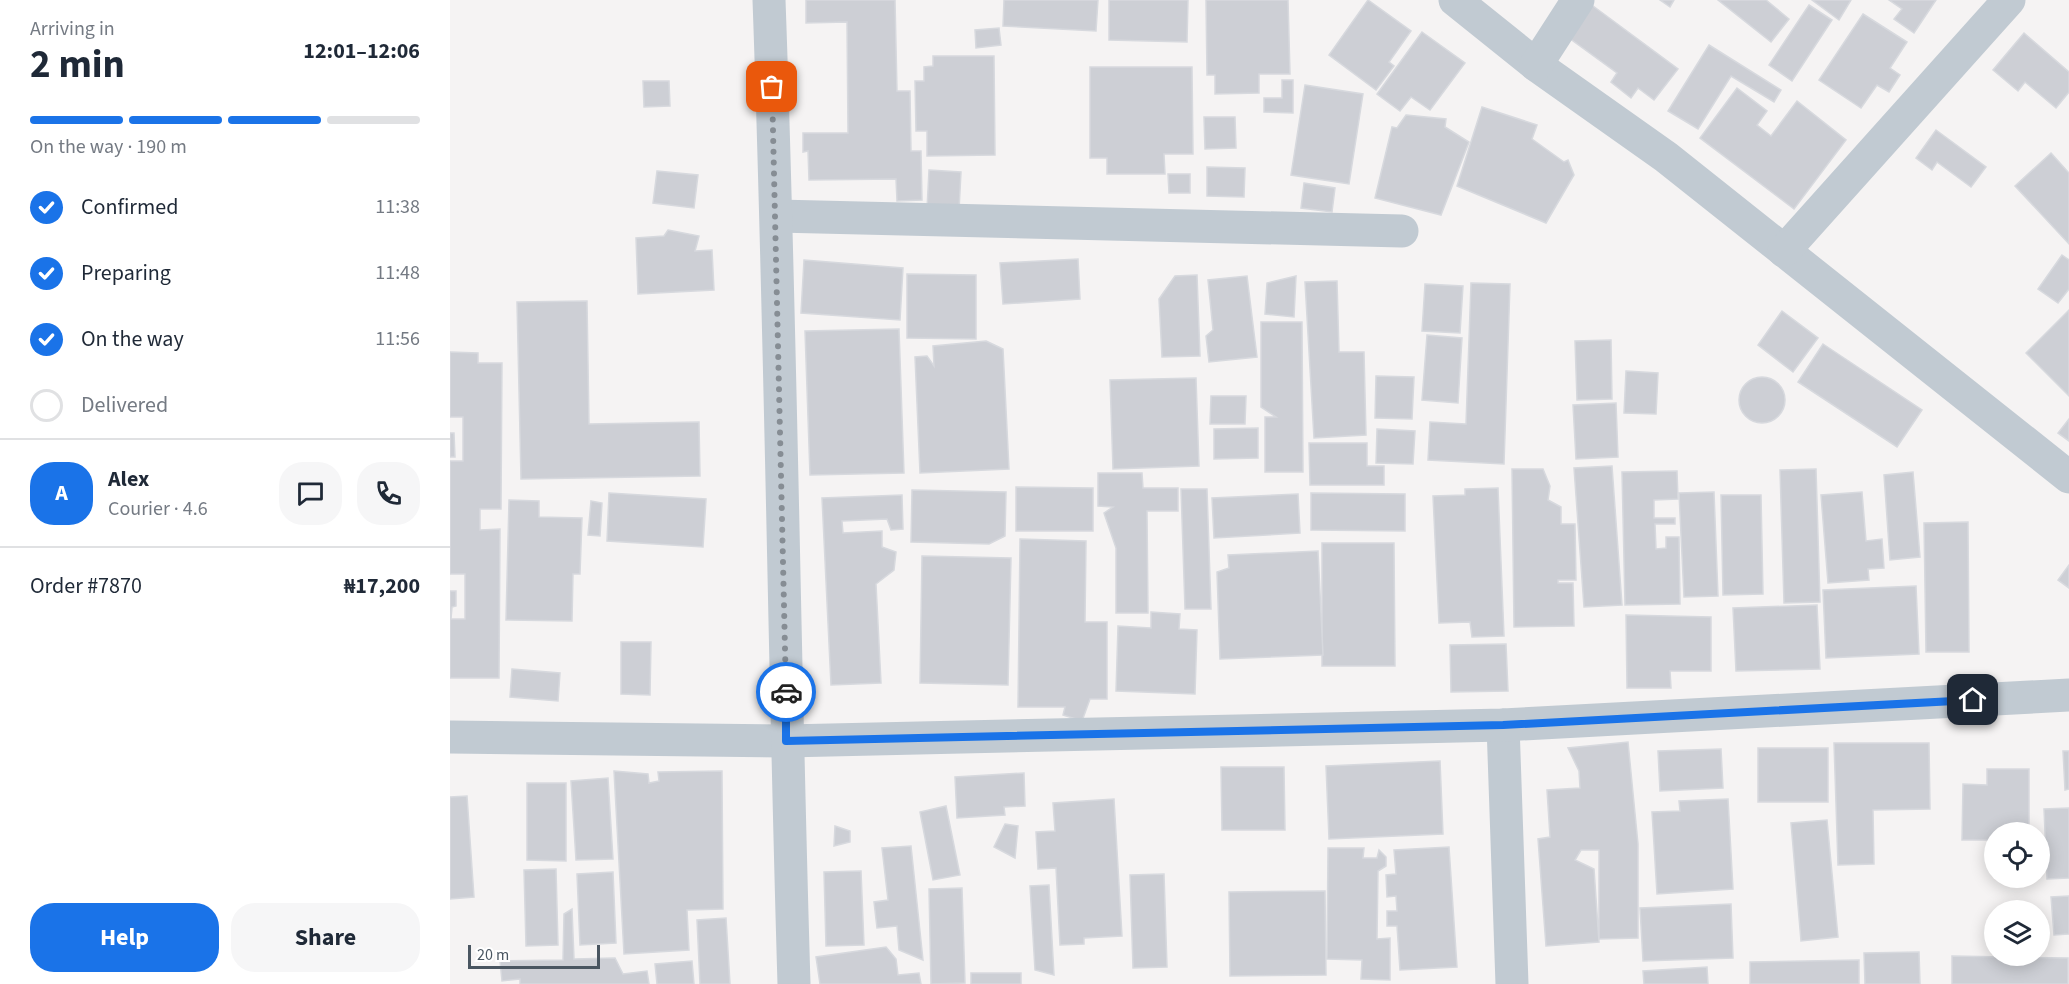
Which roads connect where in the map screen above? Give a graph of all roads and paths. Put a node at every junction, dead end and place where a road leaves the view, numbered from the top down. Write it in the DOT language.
graph roads {
  1 [pos="769,0"];
  2 [pos="1455,0"];
  3 [pos="1578,0"];
  4 [pos="2009,0"];
  5 [pos="1536,64"];
  6 [pos="777,216"];
  7 [pos="1402,231"];
  8 [pos="1784,251"];
  9 [pos="2069,477"];
  10 [pos="2069,695"];
  11 [pos="1503,725"];
  12 [pos="450,737"];
  13 [pos="786,741"];
  14 [pos="794,984"];
  15 [pos="1512,984"];
  1 -- 6 [label="street"];
  2 -- 5 [label="street"];
  3 -- 5 [label="street"];
  4 -- 8 [label="street"];
  5 -- 8 [label="street"];
  6 -- 7 [label="street"];
  6 -- 13 [label="street"];
  8 -- 9 [label="street"];
  10 -- 11 [label="street"];
  11 -- 13 [label="street"];
  11 -- 15 [label="street"];
  12 -- 13 [label="street"];
  13 -- 14 [label="street"];
}
